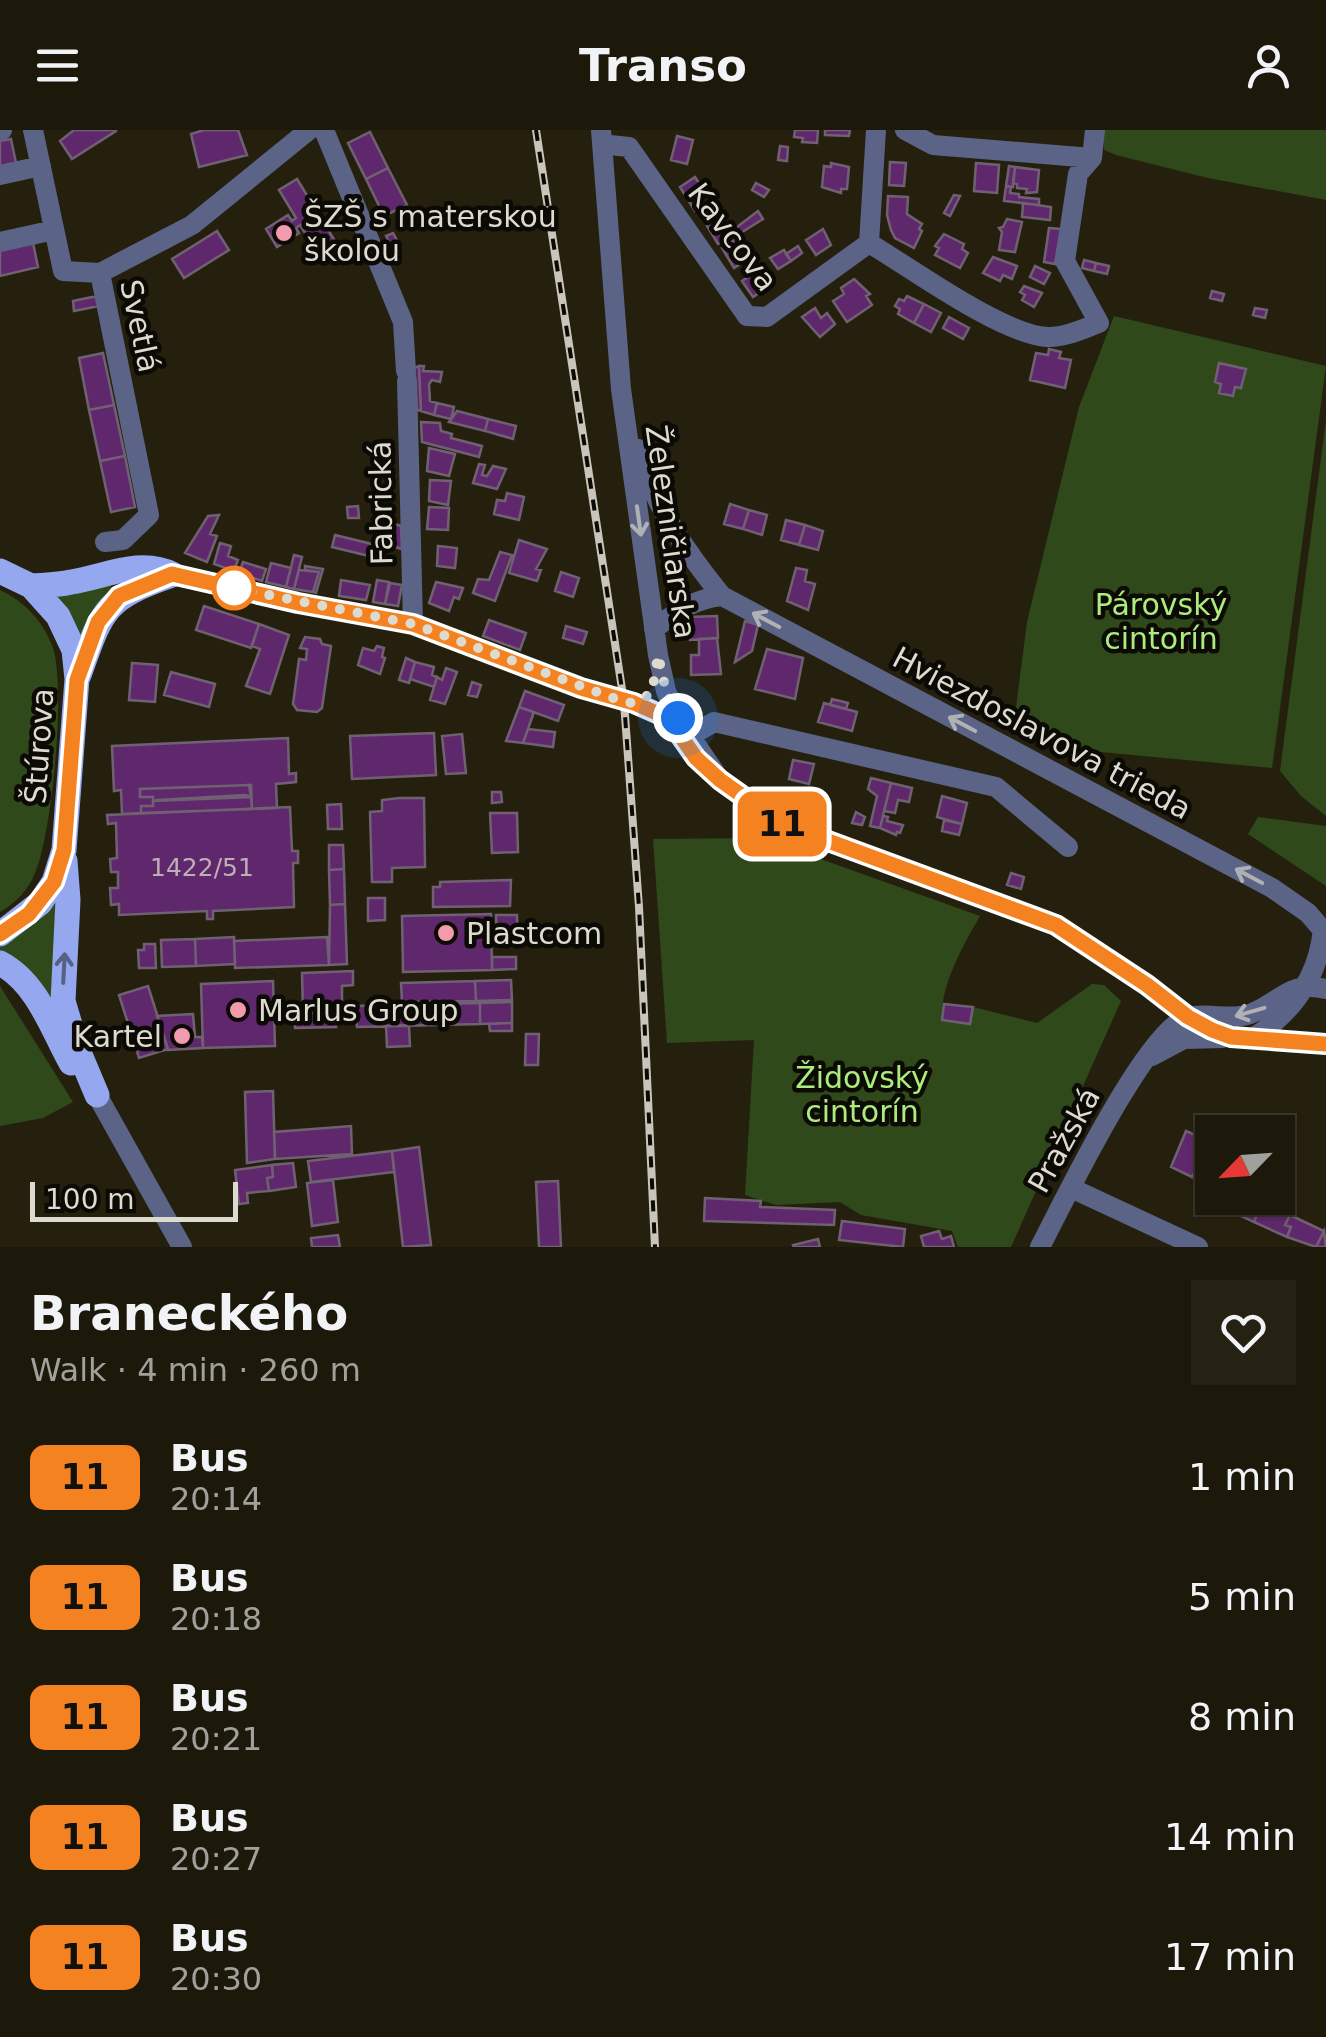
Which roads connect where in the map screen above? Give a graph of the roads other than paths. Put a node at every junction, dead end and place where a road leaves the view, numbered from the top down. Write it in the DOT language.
graph roads {
  1 [pos="308,130"];
  2 [pos="324,130"];
  3 [pos="876,130"];
  4 [pos="906,130"];
  5 [pos="1095,130"];
  6 [pos="39,132"];
  7 [pos="607,135"];
  8 [pos="1092,158"];
  9 [pos="41,166"];
  10 [pos="0,175"];
  11 [pos="54,230"];
  12 [pos="0,242"];
  13 [pos="869,243"];
  14 [pos="100,273"];
  15 [pos="621,390"];
  16 [pos="105,542"];
  17 [pos="0,557"];
  18 [pos="0,571"];
  19 [pos="172,574"];
  20 [pos="69,583"];
  21 [pos="30,586"];
  22 [pos="722,596"];
  23 [pos="413,624"];
  24 [pos="654,628"];
  25 [pos="658,655"];
  26 [pos="77,680"];
  27 [pos="634,703"];
  28 [pos="690,736"];
  29 [pos="720,780"];
  30 [pos="1068,846"];
  31 [pos="64,850"];
  32 [pos="1324,931"];
  33 [pos="0,934"];
  34 [pos="0,963"];
  35 [pos="1147,985"];
  36 [pos="1316,987"];
  37 [pos="1188,1017"];
  38 [pos="1231,1037"];
  39 [pos="1253,1038"];
  40 [pos="1326,1044"];
  41 [pos="1142,1063"];
  42 [pos="97,1094"];
  43 [pos="1071,1188"];
  44 [pos="1188,1245"];
  45 [pos="182,1247"];
  46 [pos="1040,1247"];
  1 -- 14 [label="street"];
  2 -- 23 [label="street, Fabrická"];
  3 -- 13 [label="street"];
  4 -- 8 [label="street"];
  5 -- 8 [label="street"];
  6 -- 9 [label="street, Svetlá"];
  7 -- 13 [label="street, Kavcova"];
  7 -- 15 [label="street, Železničiarska"];
  8 -- 13 [label="street"];
  9 -- 10 [label="street"];
  9 -- 11 [label="street, Svetlá"];
  11 -- 12 [label="street"];
  11 -- 14 [label="street, Svetlá"];
  14 -- 16 [label="street, Svetlá"];
  15 -- 22 [label="street, Železničiarska"];
  15 -- 24 [label="street, Železničiarska, one-way"];
  17 -- 20 [label="main road"];
  18 -- 21 [label="main road, Štúrova"];
  19 -- 20 [label="main road"];
  19 -- 23 [label="street"];
  19 -- 26 [label="main road"];
  20 -- 21 [label="main road"];
  21 -- 26 [label="main road, Štúrova"];
  22 -- 24 [label="street"];
  32 -- 22 [label="street, Hviezdoslavova trieda, one-way"];
  23 -- 27 [label="street"];
  24 -- 25 [label="street, Železničiarska"];
  25 -- 27 [label="street"];
  25 -- 28 [label="street, Železničiarska"];
  26 -- 31 [label="main road, Štúrova"];
  27 -- 29 [label="street"];
  28 -- 29 [label="street"];
  28 -- 30 [label="street"];
  29 -- 35 [label="street"];
  31 -- 33 [label="main road, Štúrova"];
  42 -- 31 [label="main road, one-way"];
  32 -- 36 [label="street"];
  34 -- 42 [label="main road"];
  35 -- 37 [label="street"];
  35 -- 41 [label="street"];
  36 -- 37 [label="street, one-way"];
  36 -- 39 [label="street"];
  37 -- 38 [label="street"];
  37 -- 41 [label="street"];
  38 -- 39 [label="street"];
  38 -- 41 [label="street"];
  39 -- 40 [label="street"];
  41 -- 43 [label="street, Pražská"];
  42 -- 45 [label="street"];
  43 -- 44 [label="street"];
  43 -- 46 [label="street, Pražská"];
}
